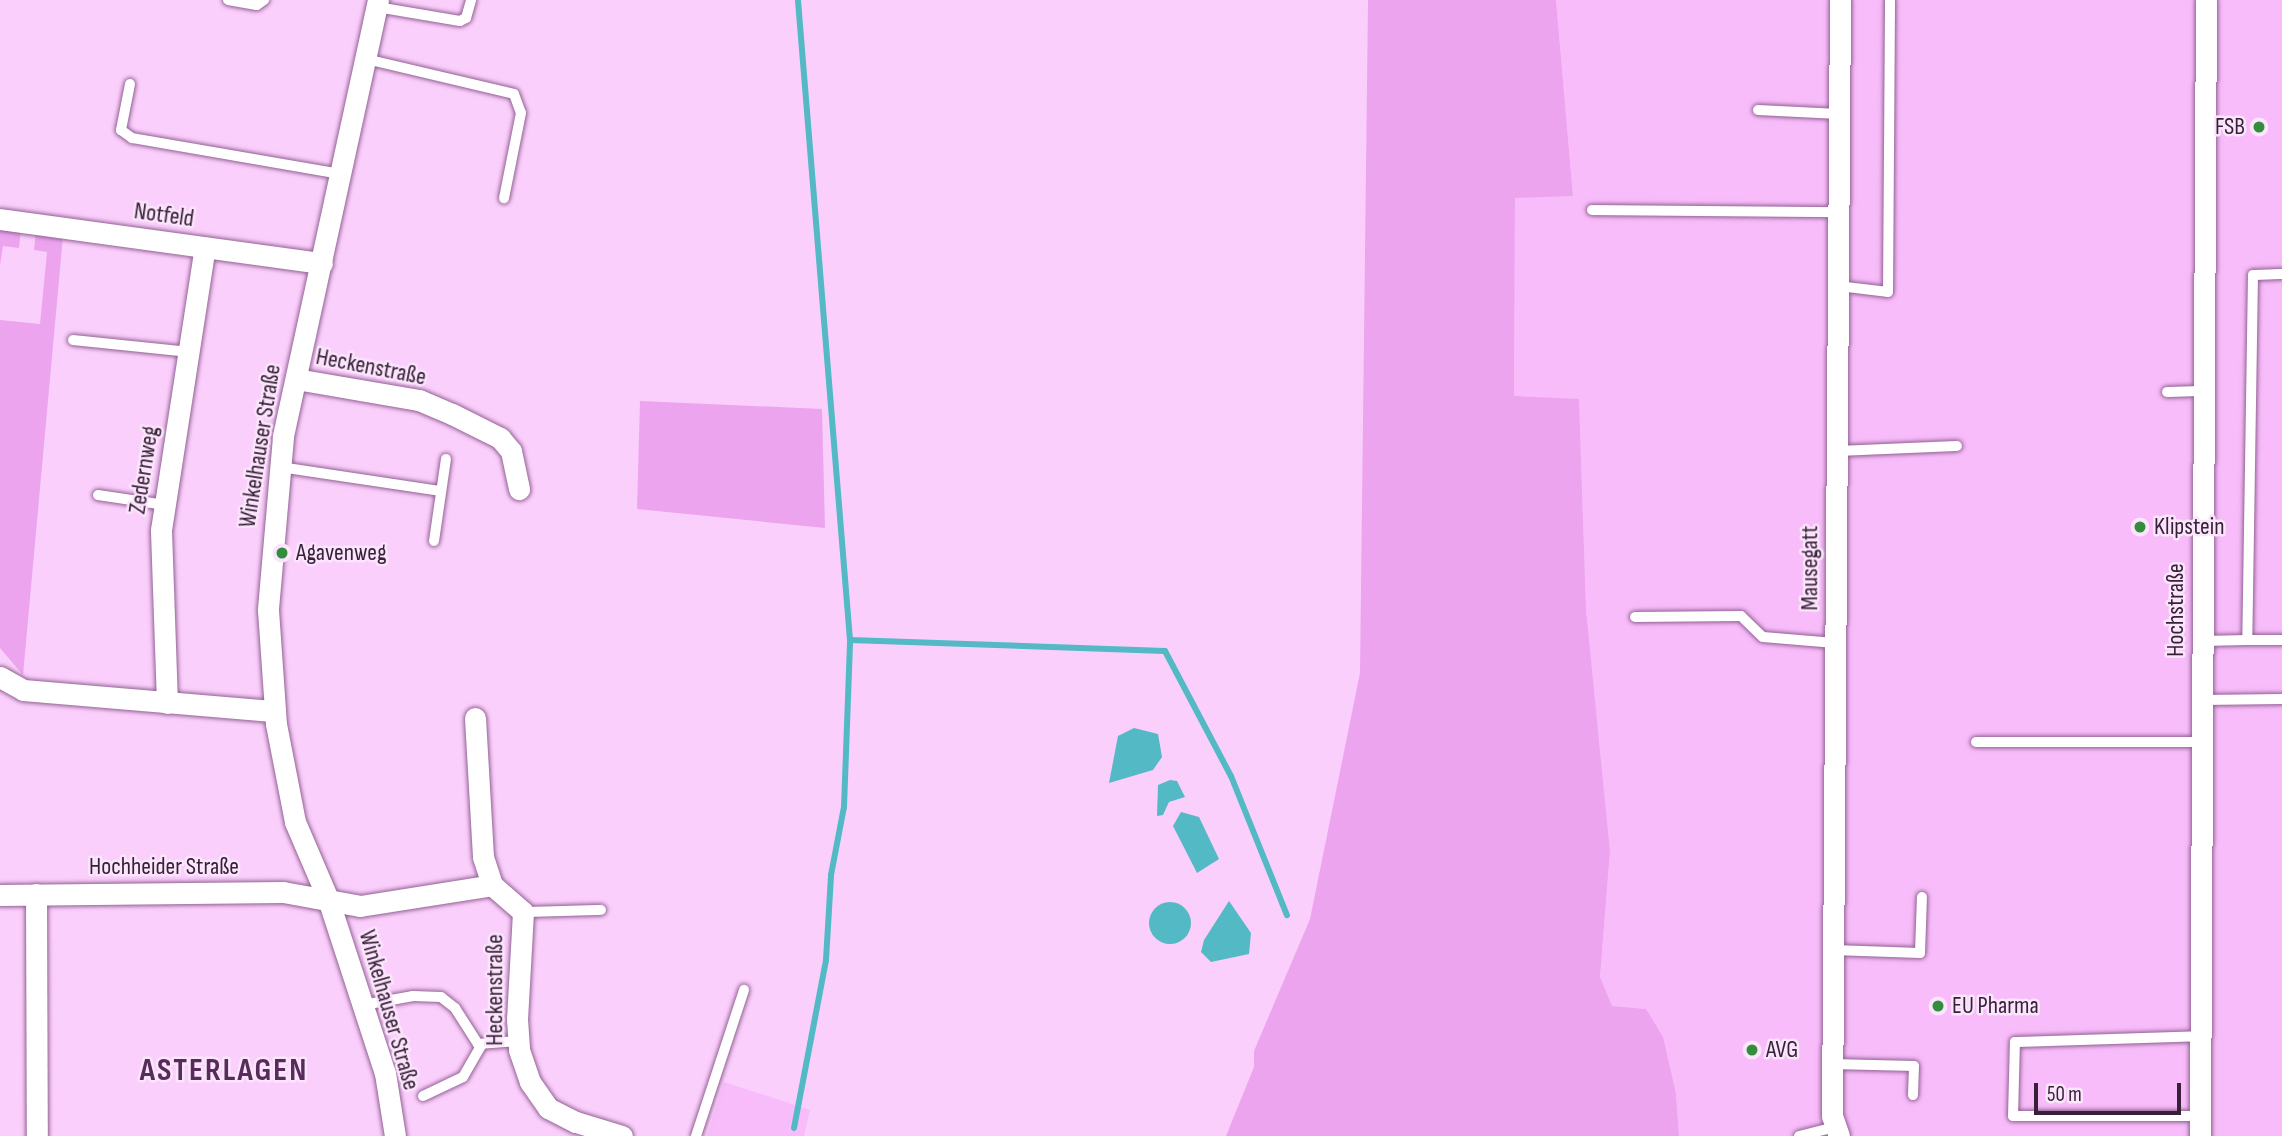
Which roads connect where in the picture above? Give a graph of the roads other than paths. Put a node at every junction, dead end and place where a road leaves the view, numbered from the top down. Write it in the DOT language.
graph roads {
  1 [pos="228,0"];
  2 [pos="264,0"];
  3 [pos="471,0"];
  4 [pos="1840,0"];
  5 [pos="1890,0"];
  6 [pos="2206,0"];
  7 [pos="378,3"];
  8 [pos="366,59"];
  9 [pos="130,84"];
  10 [pos="1758,110"];
  11 [pos="1839,114"];
  12 [pos="340,174"];
  13 [pos="504,198"];
  14 [pos="1592,210"];
  15 [pos="1839,212"];
  16 [pos="0,219"];
  17 [pos="205,247"];
  18 [pos="322,263"];
  19 [pos="2282,274"];
  20 [pos="1838,286"];
  21 [pos="73,340"];
  22 [pos="189,352"];
  23 [pos="296,379"];
  24 [pos="2201,391"];
  25 [pos="2167,392"];
  26 [pos="1957,446"];
  27 [pos="1837,451"];
  28 [pos="446,459"];
  29 [pos="279,467"];
  30 [pos="519,489"];
  31 [pos="441,491"];
  32 [pos="98,495"];
  33 [pos="165,505"];
  34 [pos="434,541"];
  35 [pos="1634,617"];
  36 [pos="2247,640"];
  37 [pos="2282,640"];
  38 [pos="2202,641"];
  39 [pos="1835,643"];
  40 [pos="0,677"];
  41 [pos="2282,699"];
  42 [pos="2202,700"];
  43 [pos="167,703"];
  44 [pos="275,711"];
  45 [pos="475,718"];
  46 [pos="1976,742"];
  47 [pos="2202,743"];
  48 [pos="492,886"];
  49 [pos="36,894"];
  50 [pos="0,895"];
  51 [pos="1922,897"];
  52 [pos="328,899"];
  53 [pos="601,910"];
  54 [pos="523,912"];
  55 [pos="1833,950"];
  56 [pos="744,990"];
  57 [pos="363,1004"];
  58 [pos="2201,1036"];
  59 [pos="518,1041"];
  60 [pos="481,1046"];
  61 [pos="1832,1064"];
  62 [pos="1913,1095"];
  63 [pos="424,1096"];
  64 [pos="2200,1126"];
  65 [pos="1837,1131"];
  66 [pos="37,1136"];
  67 [pos="395,1136"];
  68 [pos="622,1136"];
  69 [pos="696,1136"];
  70 [pos="1799,1136"];
  1 -- 2 [label="lane"];
  3 -- 7 [label="lane"];
  4 -- 11 [label="street, Mausegatt"];
  5 -- 20 [label="lane"];
  6 -- 24 [label="street, Hochstraße"];
  7 -- 8 [label="street, Winkelhauser Straße"];
  8 -- 12 [label="street, Winkelhauser Straße"];
  8 -- 13 [label="lane"];
  9 -- 12 [label="lane"];
  10 -- 11 [label="lane"];
  11 -- 15 [label="street, Mausegatt"];
  12 -- 18 [label="street, Winkelhauser Straße"];
  14 -- 15 [label="lane"];
  15 -- 20 [label="street, Mausegatt"];
  16 -- 17 [label="street, Notfeld"];
  17 -- 18 [label="street, Notfeld"];
  17 -- 22 [label="street, Zedernweg"];
  18 -- 23 [label="street, Winkelhauser Straße"];
  19 -- 36 [label="lane"];
  20 -- 27 [label="street, Mausegatt"];
  21 -- 22 [label="lane"];
  22 -- 33 [label="street, Zedernweg"];
  23 -- 29 [label="street, Winkelhauser Straße"];
  23 -- 30 [label="street, Heckenstraße"];
  24 -- 25 [label="lane"];
  24 -- 38 [label="street, Hochstraße"];
  26 -- 27 [label="lane"];
  27 -- 39 [label="street, Mausegatt"];
  28 -- 31 [label="lane"];
  29 -- 31 [label="lane"];
  29 -- 44 [label="street, Winkelhauser Straße"];
  31 -- 34 [label="lane"];
  32 -- 33 [label="lane"];
  33 -- 43 [label="street, Zedernweg"];
  35 -- 39 [label="lane"];
  36 -- 37 [label="lane"];
  36 -- 38 [label="lane"];
  38 -- 42 [label="street, Hochstraße"];
  39 -- 55 [label="street, Mausegatt"];
  40 -- 43 [label="street"];
  41 -- 42 [label="lane"];
  42 -- 47 [label="street, Hochstraße"];
  43 -- 44 [label="street"];
  44 -- 52 [label="street, Winkelhauser Straße"];
  45 -- 48 [label="street"];
  46 -- 47 [label="lane"];
  47 -- 58 [label="street, Hochstraße"];
  48 -- 52 [label="street, Winkelhauser Straße"];
  48 -- 54 [label="street, Heckenstraße"];
  49 -- 50 [label="street, Hochheider Straße"];
  49 -- 52 [label="street, Hochheider Straße"];
  49 -- 66 [label="street"];
  51 -- 55 [label="lane"];
  52 -- 57 [label="street, Winkelhauser Straße"];
  53 -- 54 [label="lane"];
  54 -- 59 [label="street, Heckenstraße"];
  55 -- 61 [label="street, Mausegatt"];
  56 -- 69 [label="lane"];
  57 -- 60 [label="lane"];
  57 -- 67 [label="street, Winkelhauser Straße"];
  58 -- 64 [label="street, Hochstraße"];
  58 -- 64 [label="lane"];
  59 -- 60 [label="lane"];
  59 -- 68 [label="street, Heckenstraße"];
  60 -- 63 [label="lane"];
  61 -- 62 [label="lane"];
  61 -- 65 [label="street, Mausegatt"];
  65 -- 70 [label="lane"];
}
